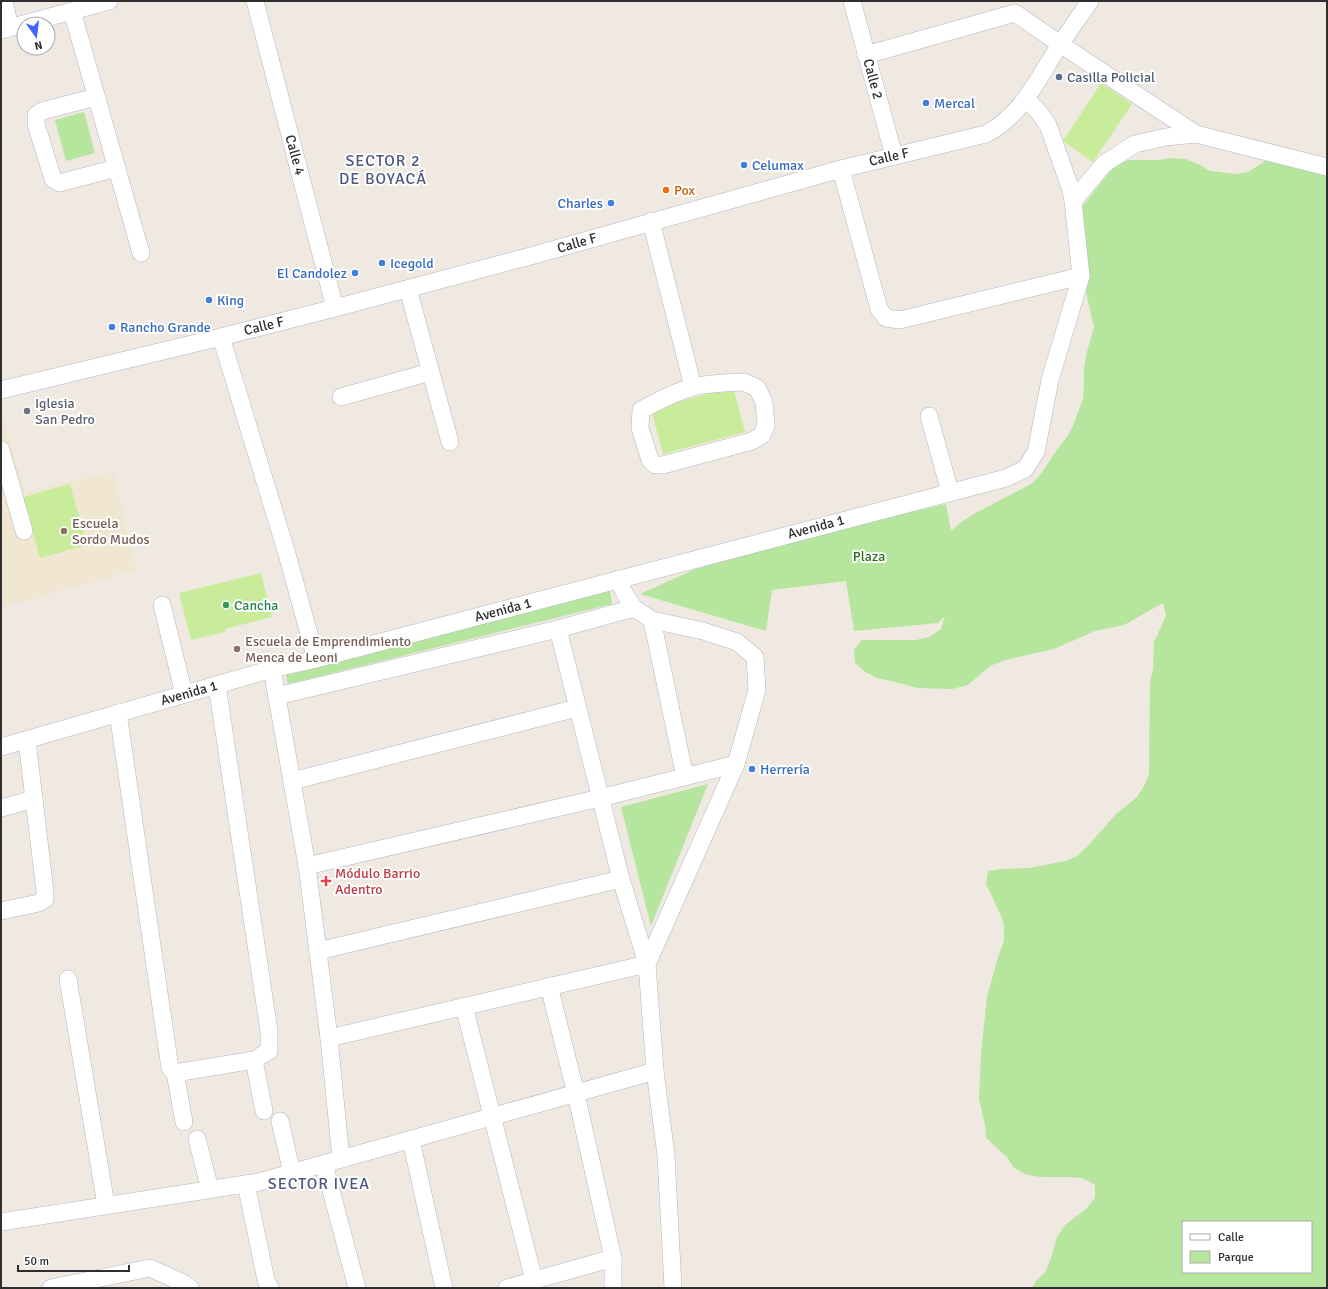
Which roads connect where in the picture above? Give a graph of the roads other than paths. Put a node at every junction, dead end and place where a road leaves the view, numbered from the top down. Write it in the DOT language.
graph roads {
  1 [pos="4,1"];
  2 [pos="109,1"];
  3 [pos="255,1"];
  4 [pos="852,1"];
  5 [pos="1090,1"];
  6 [pos="1017,7"];
  7 [pos="72,11"];
  8 [pos="6,29"];
  9 [pos="1060,44"];
  10 [pos="866,55"];
  11 [pos="96,97"];
  12 [pos="1026,100"];
  13 [pos="1196,134"];
  14 [pos="894,156"];
  15 [pos="1327,167"];
  16 [pos="117,168"];
  17 [pos="841,169"];
  18 [pos="1073,201"];
  19 [pos="651,221"];
  20 [pos="141,253"];
  21 [pos="1081,276"];
  22 [pos="408,289"];
  23 [pos="334,308"];
  24 [pos="221,337"];
  25 [pos="430,372"];
  26 [pos="693,387"];
  27 [pos="1,390"];
  28 [pos="341,397"];
  29 [pos="930,416"];
  30 [pos="450,442"];
  31 [pos="1,450"];
  32 [pos="950,492"];
  33 [pos="24,531"];
  34 [pos="618,579"];
  35 [pos="162,605"];
  36 [pos="634,608"];
  37 [pos="652,620"];
  38 [pos="558,629"];
  39 [pos="316,659"];
  40 [pos="272,669"];
  41 [pos="218,685"];
  42 [pos="184,694"];
  43 [pos="277,696"];
  44 [pos="577,708"];
  45 [pos="118,713"];
  46 [pos="27,740"];
  47 [pos="1,747"];
  48 [pos="736,764"];
  49 [pos="684,777"];
  50 [pos="292,781"];
  51 [pos="600,798"];
  52 [pos="34,800"];
  53 [pos="1,808"];
  54 [pos="307,866"];
  55 [pos="622,879"];
  56 [pos="1,912"];
  57 [pos="318,951"];
  58 [pos="647,964"];
  59 [pos="68,979"];
  60 [pos="549,986"];
  61 [pos="464,1006"];
  62 [pos="330,1038"];
  63 [pos="254,1060"];
  64 [pos="655,1071"];
  65 [pos="174,1073"];
  66 [pos="576,1094"];
  67 [pos="264,1111"];
  68 [pos="492,1117"];
  69 [pos="280,1121"];
  70 [pos="184,1122"];
  71 [pos="197,1139"];
  72 [pos="411,1140"];
  73 [pos="341,1159"];
  74 [pos="324,1164"];
  75 [pos="292,1173"];
  76 [pos="246,1184"];
  77 [pos="210,1190"];
  78 [pos="106,1206"];
  79 [pos="1,1222"];
  80 [pos="613,1258"];
  81 [pos="534,1280"];
  82 [pos="51,1288"];
  83 [pos="190,1288"];
  84 [pos="270,1288"];
  85 [pos="357,1288"];
  86 [pos="444,1288"];
  87 [pos="507,1288"];
  88 [pos="613,1288"];
  89 [pos="673,1288"];
  1 -- 8 [label="street"];
  2 -- 7 [label="street"];
  3 -- 23 [label="street, Calle 4"];
  4 -- 10 [label="street, Calle 2"];
  5 -- 9 [label="street, Calle F"];
  6 -- 9 [label="street"];
  6 -- 10 [label="street"];
  7 -- 8 [label="street"];
  7 -- 11 [label="street"];
  9 -- 12 [label="street, Calle F"];
  9 -- 13 [label="street"];
  10 -- 14 [label="street, Calle 2"];
  11 -- 16 [label="street"];
  11 -- 16 [label="street"];
  12 -- 14 [label="street, Calle F"];
  12 -- 18 [label="street"];
  13 -- 15 [label="street"];
  13 -- 18 [label="street"];
  14 -- 17 [label="street, Calle F"];
  16 -- 20 [label="street"];
  17 -- 19 [label="street, Calle F"];
  17 -- 21 [label="street"];
  18 -- 21 [label="street"];
  19 -- 22 [label="street, Calle F"];
  19 -- 26 [label="street"];
  21 -- 32 [label="street, Avenida 1"];
  22 -- 23 [label="street, Calle F"];
  22 -- 25 [label="street"];
  23 -- 24 [label="street, Calle F"];
  24 -- 27 [label="street, Calle F"];
  24 -- 39 [label="street"];
  25 -- 28 [label="street"];
  25 -- 30 [label="street"];
  26 -- 26 [label="street"];
  29 -- 32 [label="street"];
  31 -- 33 [label="street"];
  32 -- 34 [label="street, Avenida 1"];
  34 -- 36 [label="street"];
  34 -- 39 [label="street, Avenida 1"];
  35 -- 42 [label="street"];
  36 -- 37 [label="street"];
  36 -- 38 [label="street"];
  37 -- 48 [label="street"];
  37 -- 49 [label="street"];
  38 -- 43 [label="street"];
  38 -- 44 [label="street"];
  39 -- 40 [label="street, Avenida 1"];
  40 -- 41 [label="street, Avenida 1"];
  40 -- 43 [label="street"];
  41 -- 42 [label="street, Avenida 1"];
  41 -- 63 [label="street"];
  42 -- 45 [label="street, Avenida 1"];
  43 -- 50 [label="street"];
  44 -- 50 [label="street"];
  44 -- 51 [label="street"];
  45 -- 46 [label="street, Avenida 1"];
  45 -- 65 [label="street"];
  46 -- 47 [label="street, Avenida 1"];
  46 -- 52 [label="street"];
  48 -- 49 [label="street"];
  48 -- 58 [label="street"];
  49 -- 51 [label="street"];
  50 -- 54 [label="street"];
  51 -- 54 [label="street"];
  51 -- 55 [label="street"];
  52 -- 53 [label="street"];
  52 -- 56 [label="street"];
  54 -- 57 [label="street"];
  55 -- 57 [label="street"];
  55 -- 58 [label="street"];
  57 -- 62 [label="street"];
  58 -- 60 [label="street"];
  58 -- 64 [label="street"];
  59 -- 78 [label="street"];
  60 -- 61 [label="street"];
  60 -- 66 [label="street"];
  61 -- 62 [label="street"];
  61 -- 68 [label="street"];
  62 -- 73 [label="street"];
  63 -- 65 [label="street"];
  63 -- 67 [label="street"];
  64 -- 66 [label="street"];
  64 -- 89 [label="street"];
  65 -- 70 [label="street"];
  66 -- 68 [label="street"];
  66 -- 80 [label="street"];
  68 -- 72 [label="street"];
  68 -- 81 [label="street"];
  69 -- 75 [label="street"];
  71 -- 77 [label="street"];
  72 -- 73 [label="street"];
  72 -- 86 [label="street"];
  73 -- 74 [label="street"];
  74 -- 75 [label="street"];
  74 -- 85 [label="street"];
  75 -- 76 [label="street"];
  76 -- 77 [label="street"];
  76 -- 84 [label="street"];
  77 -- 78 [label="street"];
  78 -- 79 [label="street"];
  80 -- 81 [label="street"];
  80 -- 88 [label="street"];
  81 -- 87 [label="street"];
  82 -- 83 [label="street"];
}
